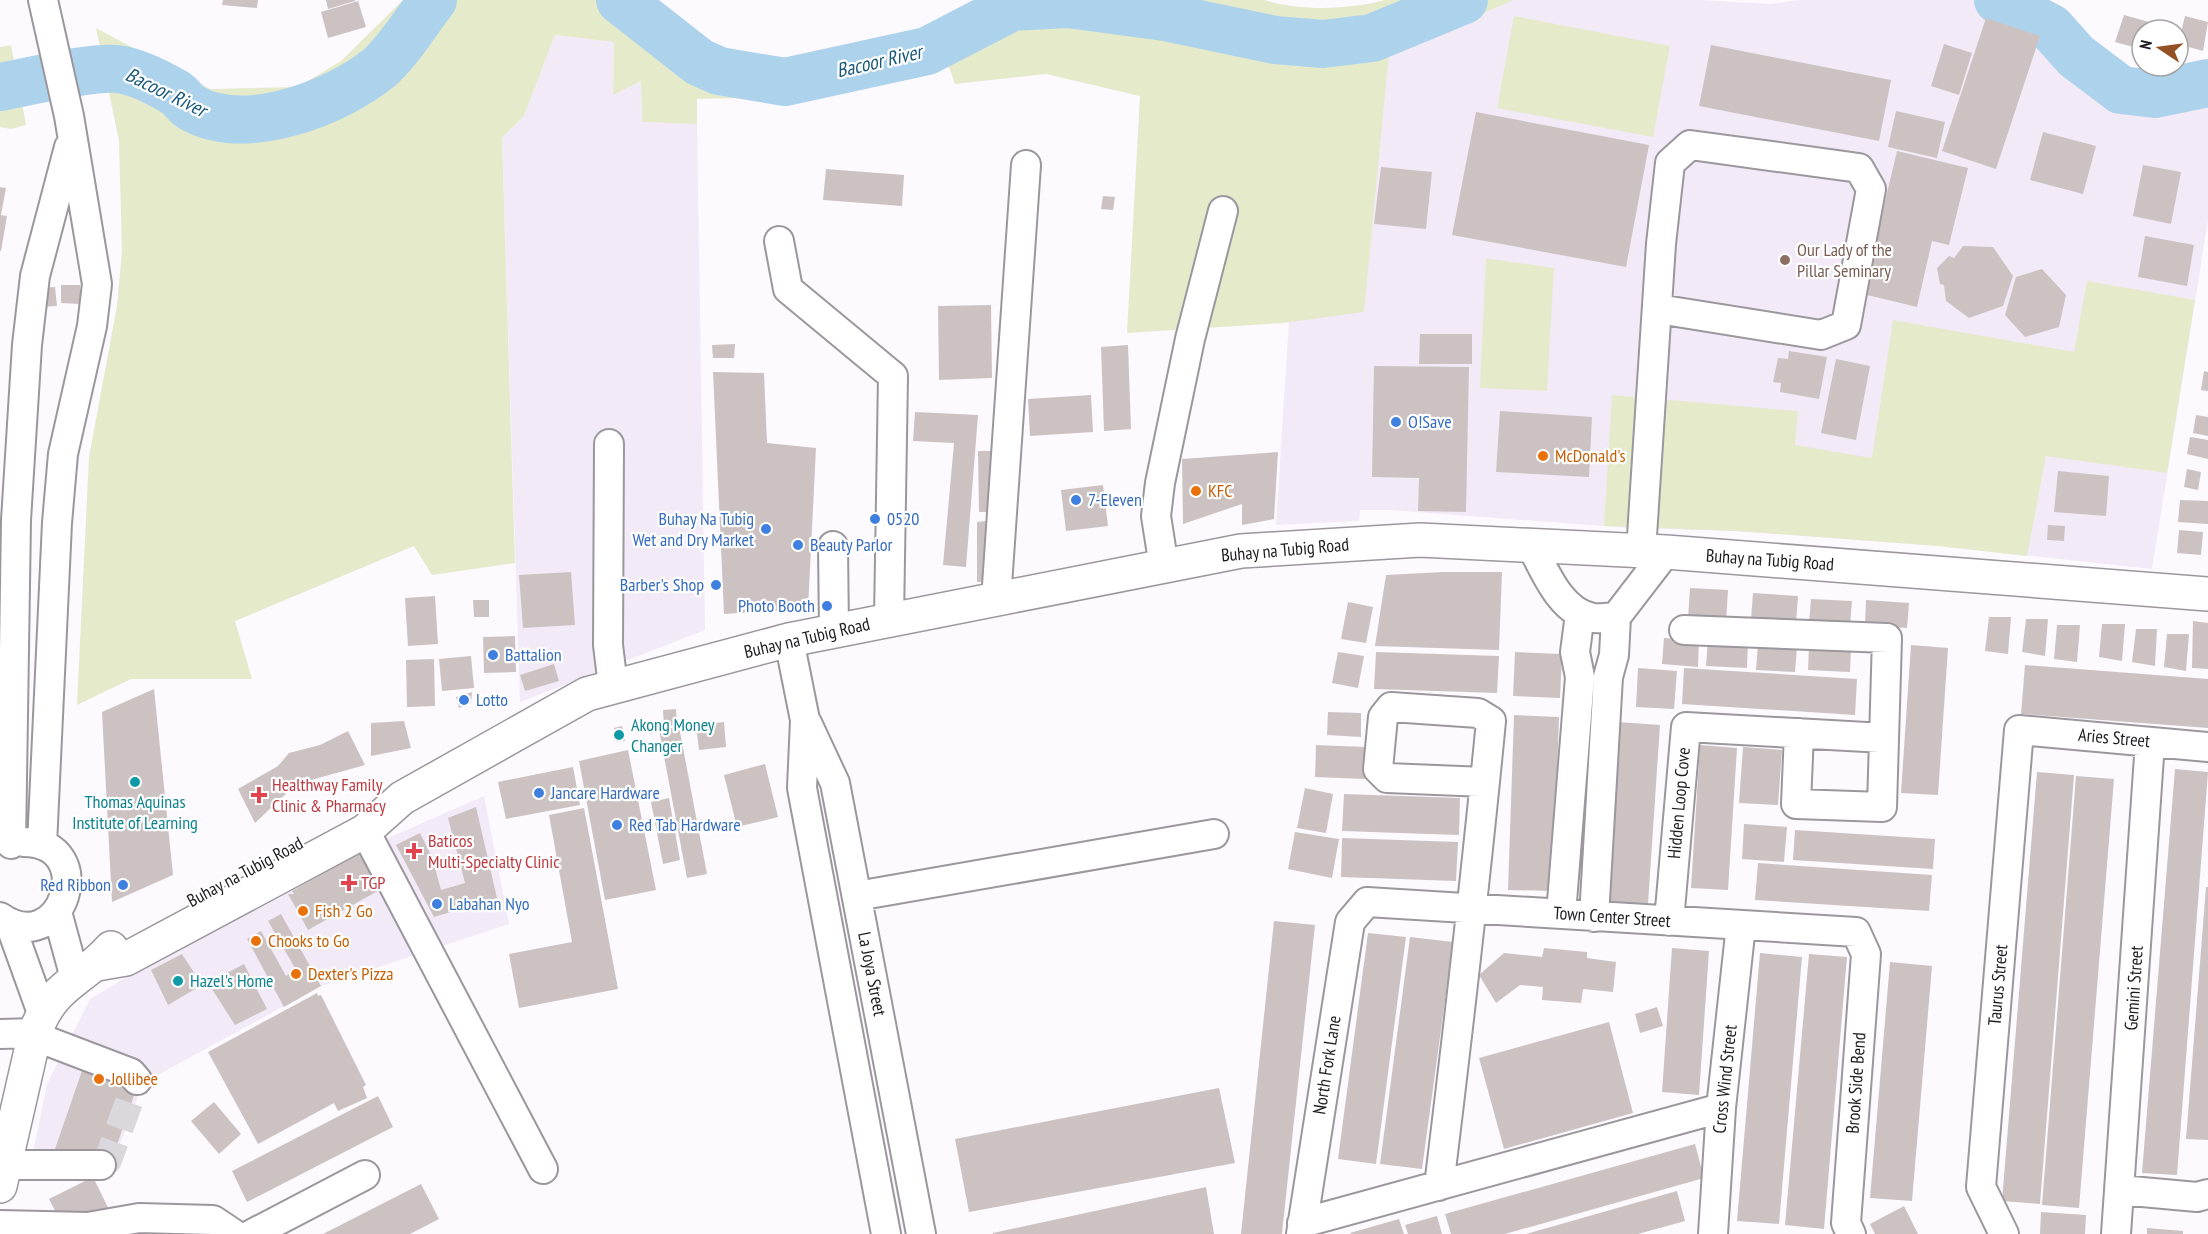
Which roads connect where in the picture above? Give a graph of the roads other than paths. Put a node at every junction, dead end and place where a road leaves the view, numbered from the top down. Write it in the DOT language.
graph roads {
  1 [pos="43,0"];
  2 [pos="70,127"];
  3 [pos="1026,165"];
  4 [pos="1223,211"];
  5 [pos="779,241"];
  6 [pos="1658,309"];
  7 [pos="10,435"];
  8 [pos="609,444"];
  9 [pos="1531,545"];
  10 [pos="833,546"];
  11 [pos="1653,551"];
  12 [pos="1164,567"];
  13 [pos="2208,594"];
  14 [pos="996,600"];
  15 [pos="1580,614"];
  16 [pos="1616,616"];
  17 [pos="889,620"];
  18 [pos="1684,630"];
  19 [pos="834,631"];
  20 [pos="789,640"];
  21 [pos="614,686"];
  22 [pos="805,720"];
  23 [pos="2019,730"];
  24 [pos="1799,733"];
  25 [pos="1884,738"];
  26 [pos="2150,742"];
  27 [pos="2208,747"];
  28 [pos="1485,782"];
  29 [pos="402,798"];
  30 [pos="365,831"];
  31 [pos="1214,834"];
  32 [pos="42,845"];
  33 [pos="6,848"];
  34 [pos="857,896"];
  35 [pos="1367,902"];
  36 [pos="1472,909"];
  37 [pos="57,912"];
  38 [pos="1561,914"];
  39 [pos="1594,917"];
  40 [pos="5,920"];
  41 [pos="1669,921"];
  42 [pos="1741,925"];
  43 [pos="1856,932"];
  44 [pos="86,971"];
  45 [pos="37,1027"];
  46 [pos="0,1034"];
  47 [pos="137,1080"];
  48 [pos="1721,1108"];
  49 [pos="101,1165"];
  50 [pos="543,1169"];
  51 [pos="365,1175"];
  52 [pos="2,1176"];
  53 [pos="1439,1186"];
  54 [pos="2120,1191"];
  55 [pos="2208,1194"];
  56 [pos="0,1225"];
  57 [pos="1301,1229"];
  58 [pos="85,1230"];
  59 [pos="234,1234"];
  60 [pos="252,1234"];
  61 [pos="886,1234"];
  62 [pos="921,1234"];
  63 [pos="1713,1234"];
  64 [pos="1851,1234"];
  65 [pos="2004,1234"];
  66 [pos="2116,1234"];
  1 -- 2 [label="street"];
  2 -- 7 [label="street"];
  2 -- 32 [label="street"];
  3 -- 14 [label="street"];
  4 -- 12 [label="street"];
  5 -- 17 [label="street"];
  6 -- 6 [label="street"];
  6 -- 11 [label="street"];
  7 -- 33 [label="street"];
  8 -- 21 [label="street"];
  9 -- 11 [label="main road, Buhay na Tubig Road"];
  9 -- 12 [label="main road, Buhay na Tubig Road"];
  9 -- 15 [label="street"];
  10 -- 19 [label="street"];
  11 -- 13 [label="main road, Buhay na Tubig Road"];
  11 -- 16 [label="street"];
  12 -- 14 [label="main road, Buhay na Tubig Road"];
  14 -- 17 [label="main road, Buhay na Tubig Road"];
  15 -- 16 [label="street"];
  15 -- 38 [label="street"];
  16 -- 39 [label="street"];
  17 -- 19 [label="main road, Buhay na Tubig Road"];
  18 -- 25 [label="street"];
  19 -- 20 [label="main road, Buhay na Tubig Road"];
  20 -- 21 [label="main road, Buhay na Tubig Road"];
  20 -- 22 [label="street, La Joya Street"];
  21 -- 29 [label="main road, Buhay na Tubig Road"];
  22 -- 34 [label="street, La Joya Street"];
  22 -- 61 [label="street, La Joya Street"];
  23 -- 26 [label="street, Aries Street"];
  23 -- 65 [label="street, Taurus Street"];
  24 -- 25 [label="street, Hidden Loop Cove"];
  24 -- 25 [label="street"];
  24 -- 41 [label="street, Hidden Loop Cove"];
  26 -- 27 [label="street, Aries Street"];
  26 -- 54 [label="street, Gemini Street"];
  28 -- 36 [label="street"];
  29 -- 30 [label="main road, Buhay na Tubig Road"];
  29 -- 44 [label="main road, Buhay na Tubig Road"];
  30 -- 44 [label="main road, Buhay na Tubig Road"];
  30 -- 50 [label="street"];
  31 -- 34 [label="street"];
  32 -- 33 [label="street"];
  32 -- 37 [label="street"];
  34 -- 62 [label="street, La Joya Street"];
  35 -- 36 [label="street, Town Center Street"];
  35 -- 57 [label="street, North Fork Lane"];
  36 -- 38 [label="street, Town Center Street"];
  36 -- 53 [label="street"];
  37 -- 40 [label="street"];
  37 -- 44 [label="street"];
  38 -- 39 [label="street, Town Center Street"];
  39 -- 41 [label="street, Town Center Street"];
  40 -- 45 [label="street"];
  41 -- 42 [label="street, Town Center Street"];
  42 -- 43 [label="street, Town Center Street"];
  42 -- 48 [label="street, Cross Wind Street"];
  43 -- 64 [label="street, Brook Side Bend"];
  44 -- 45 [label="main road, Buhay na Tubig Road"];
  45 -- 46 [label="street"];
  45 -- 47 [label="street"];
  45 -- 52 [label="main road, Buhay na Tubig Road"];
  48 -- 53 [label="street"];
  48 -- 63 [label="street, Cross Wind Street"];
  49 -- 52 [label="street"];
  51 -- 60 [label="street"];
  53 -- 57 [label="street"];
  54 -- 55 [label="street"];
  54 -- 66 [label="street, Gemini Street"];
  56 -- 58 [label="street"];
  58 -- 59 [label="street"];
}
